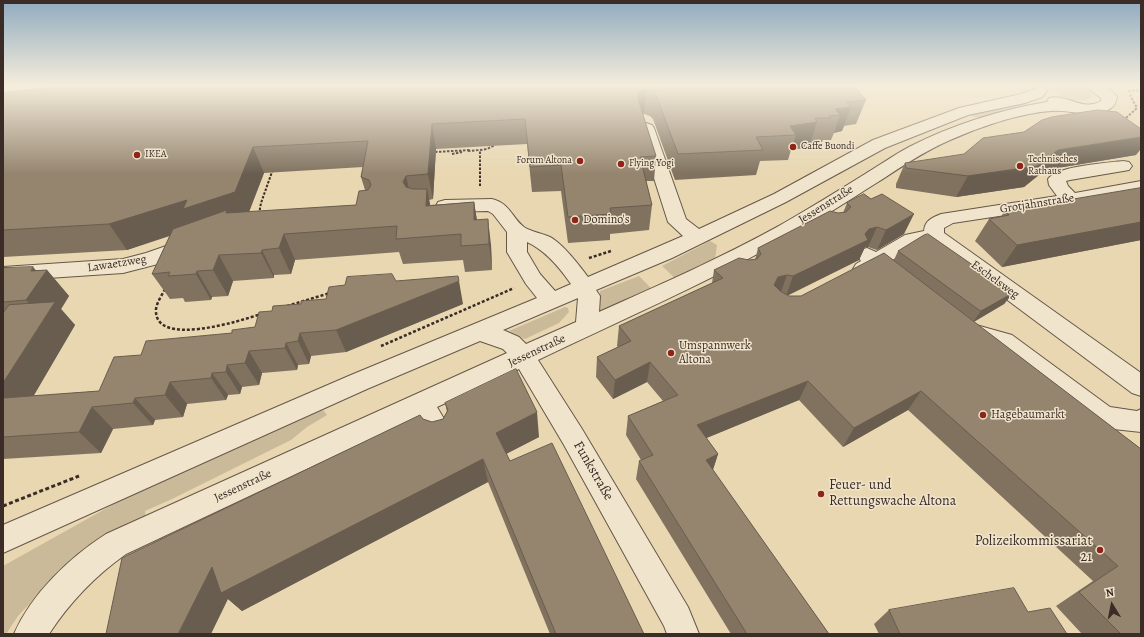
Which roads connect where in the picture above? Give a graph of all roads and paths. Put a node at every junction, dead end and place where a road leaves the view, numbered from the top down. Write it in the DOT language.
graph roads {
  1 [pos="953,115"];
  2 [pos="1010,115"];
  3 [pos="644,120"];
  4 [pos="495,145"];
  5 [pos="470,150"];
  6 [pos="480,150"];
  7 [pos="432,152"];
  8 [pos="452,154"];
  9 [pos="274,166"];
  10 [pos="1123,166"];
  11 [pos="1141,186"];
  12 [pos="780,198"];
  13 [pos="1071,199"];
  14 [pos="480,205"];
  15 [pos="427,207"];
  16 [pos="815,213"];
  17 [pos="259,216"];
  18 [pos="732,221"];
  19 [pos="831,227"];
  20 [pos="517,231"];
  21 [pos="934,231"];
  22 [pos="697,238"];
  23 [pos="206,239"];
  24 [pos="614,250"];
  25 [pos="162,255"];
  26 [pos="871,259"];
  27 [pos="728,260"];
  28 [pos="569,266"];
  29 [pos="744,273"];
  30 [pos="3,274"];
  31 [pos="847,276"];
  32 [pos="584,287"];
  33 [pos="913,291"];
  34 [pos="334,292"];
  35 [pos="551,301"];
  36 [pos="282,307"];
  37 [pos="458,307"];
  38 [pos="267,312"];
  39 [pos="950,320"];
  40 [pos="470,322"];
  41 [pos="587,327"];
  42 [pos="524,357"];
  43 [pos="1141,386"];
  44 [pos="422,404"];
  45 [pos="1141,420"];
  46 [pos="440,434"];
  47 [pos="3,539"];
  48 [pos="30,634"];
  49 [pos="683,634"];
  1 -- 12 [label="street"];
  2 -- 16 [label="street, Jessenstraße"];
  3 -- 22 [label="street"];
  4 -- 6 [label="path"];
  5 -- 6 [label="path"];
  5 -- 7 [label="path"];
  5 -- 8 [label="path"];
  6 -- 14 [label="path"];
  9 -- 17 [label="path"];
  10 -- 13 [label="street"];
  11 -- 13 [label="street, Grotjahnstraße"];
  12 -- 16 [label="street"];
  12 -- 18 [label="street"];
  13 -- 21 [label="street, Grotjahnstraße"];
  14 -- 15 [label="street"];
  14 -- 20 [label="street"];
  16 -- 19 [label="street"];
  16 -- 27 [label="street, Jessenstraße"];
  18 -- 22 [label="street"];
  18 -- 27 [label="street"];
  20 -- 28 [label="street"];
  20 -- 35 [label="street"];
  21 -- 26 [label="street, Grotjahnstraße"];
  21 -- 43 [label="street, Eschelsweg"];
  22 -- 32 [label="street"];
  23 -- 25 [label="street, Lawaetzweg"];
  24 -- 28 [label="path"];
  25 -- 30 [label="street, Lawaetzweg"];
  25 -- 38 [label="path"];
  26 -- 31 [label="street, Grotjahnstraße"];
  26 -- 33 [label="street"];
  27 -- 29 [label="street"];
  27 -- 41 [label="street, Jessenstraße"];
  28 -- 32 [label="street"];
  32 -- 35 [label="street"];
  32 -- 41 [label="street"];
  34 -- 36 [label="path"];
  35 -- 40 [label="street"];
  37 -- 40 [label="path"];
  39 -- 45 [label="street"];
  40 -- 42 [label="street, Funkstraße"];
  40 -- 47 [label="street"];
  41 -- 42 [label="street, Jessenstraße"];
  42 -- 44 [label="street, Jessenstraße"];
  42 -- 49 [label="street, Funkstraße"];
  44 -- 46 [label="street"];
  44 -- 48 [label="street, Jessenstraße"];
}
